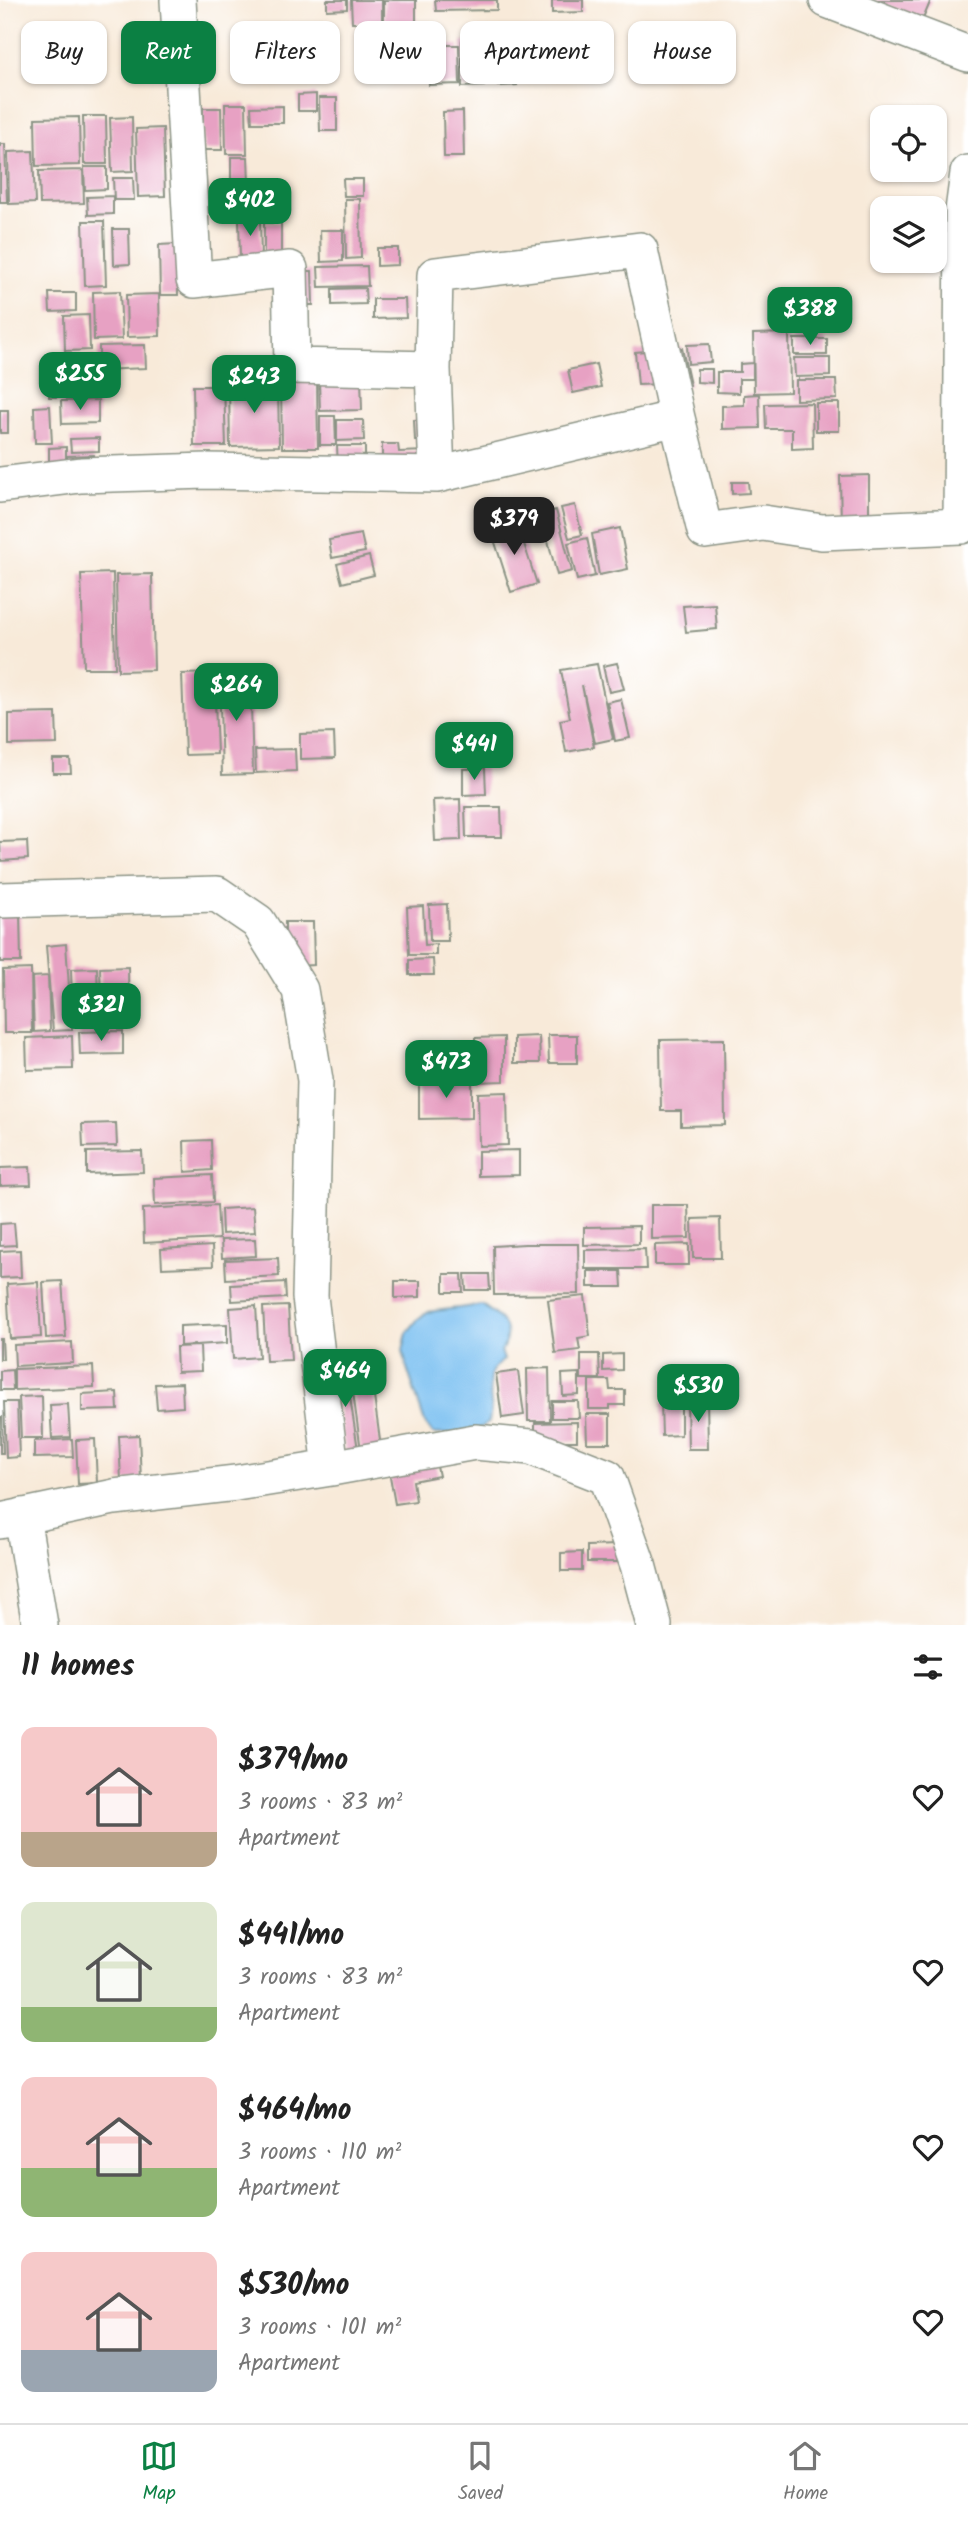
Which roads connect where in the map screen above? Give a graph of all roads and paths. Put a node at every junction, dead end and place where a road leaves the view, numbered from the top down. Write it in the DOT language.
graph roads {
  1 [pos="178,0"];
  2 [pos="827,0"];
  3 [pos="968,54"];
  4 [pos="968,173"];
  5 [pos="433,369"];
  6 [pos="677,418"];
  7 [pos="437,475"];
  8 [pos="0,485"];
  9 [pos="0,900"];
  10 [pos="331,1468"];
  11 [pos="11,1519"];
  12 [pos="40,1625"];
  13 [pos="654,1625"];
  1 -- 5 [label="street"];
  2 -- 3 [label="street"];
  4 -- 6 [label="street"];
  5 -- 6 [label="street"];
  5 -- 7 [label="street"];
  6 -- 7 [label="street"];
  7 -- 8 [label="street"];
  9 -- 10 [label="street"];
  10 -- 11 [label="street"];
  10 -- 13 [label="street"];
  11 -- 12 [label="street"];
}
